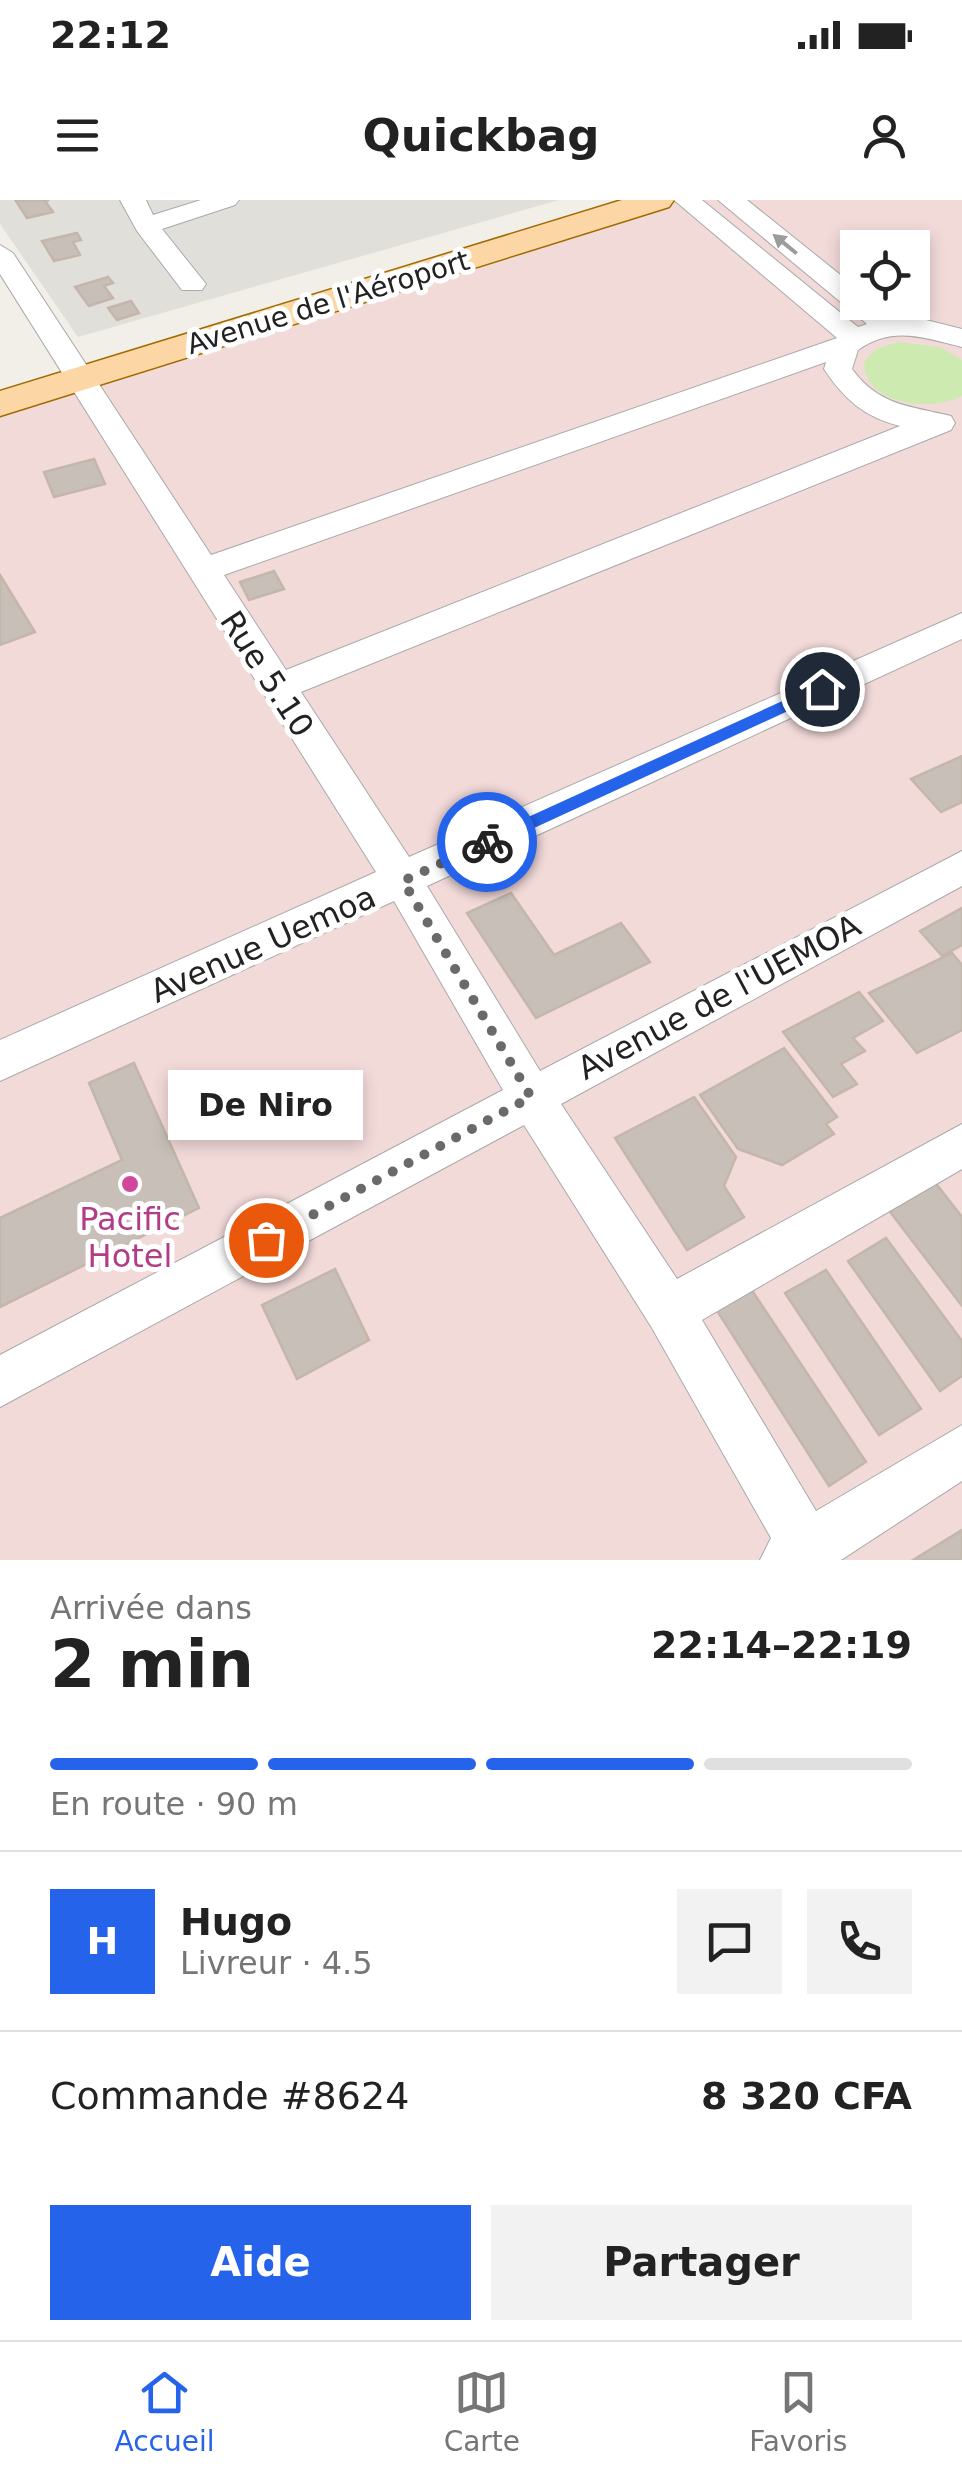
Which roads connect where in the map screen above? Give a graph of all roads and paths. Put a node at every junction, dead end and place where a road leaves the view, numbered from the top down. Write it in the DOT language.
graph roads {
  1 [pos="133,200"];
  2 [pos="226,200"];
  3 [pos="607,200"];
  4 [pos="657,200"];
  5 [pos="686,200"];
  6 [pos="731,200"];
  7 [pos="146,226"];
  8 [pos="0,253"];
  9 [pos="822,274"];
  10 [pos="192,284"];
  11 [pos="788,285"];
  12 [pos="962,304"];
  13 [pos="896,326"];
  14 [pos="962,339"];
  15 [pos="849,342"];
  16 [pos="76,373"];
  17 [pos="0,387"];
  18 [pos="0,404"];
  19 [pos="953,423"];
  20 [pos="201,571"];
  21 [pos="962,625"];
  22 [pos="276,688"];
  23 [pos="962,866"];
  24 [pos="403,881"];
  25 [pos="0,1061"];
  26 [pos="531,1097"];
  27 [pos="962,1145"];
  28 [pos="669,1312"];
  29 [pos="0,1382"];
  30 [pos="962,1451"];
  31 [pos="802,1556"];
  1 -- 7 [label="street"];
  2 -- 7 [label="street"];
  3 -- 16 [label="main road, Avenue de l'Aéroport"];
  4 -- 16 [label="main road, Avenue de l'Aéroport"];
  5 -- 11 [label="street"];
  9 -- 6 [label="street, one-way"];
  7 -- 10 [label="street"];
  8 -- 16 [label="street, Rue 5.10"];
  9 -- 11 [label="street"];
  9 -- 13 [label="street"];
  11 -- 15 [label="street"];
  12 -- 13 [label="street"];
  13 -- 14 [label="street"];
  13 -- 15 [label="street"];
  15 -- 19 [label="street"];
  15 -- 20 [label="street"];
  16 -- 17 [label="main road, Avenue de l'Aéroport"];
  16 -- 18 [label="main road, Avenue de l'Aéroport"];
  16 -- 20 [label="street, Rue 5.10"];
  19 -- 22 [label="street"];
  20 -- 22 [label="street, Rue 5.10"];
  21 -- 24 [label="street, Avenue Uemoa"];
  22 -- 24 [label="street, Rue 5.10"];
  23 -- 26 [label="street, Avenue de l'UEMOA"];
  24 -- 25 [label="street, Avenue Uemoa"];
  24 -- 26 [label="street, Rue 5.10"];
  26 -- 28 [label="street, Rue 5.10"];
  26 -- 29 [label="street, Avenue de l'UEMOA"];
  27 -- 28 [label="street"];
  28 -- 31 [label="street, Rue 5.10"];
  30 -- 31 [label="street"];
}
